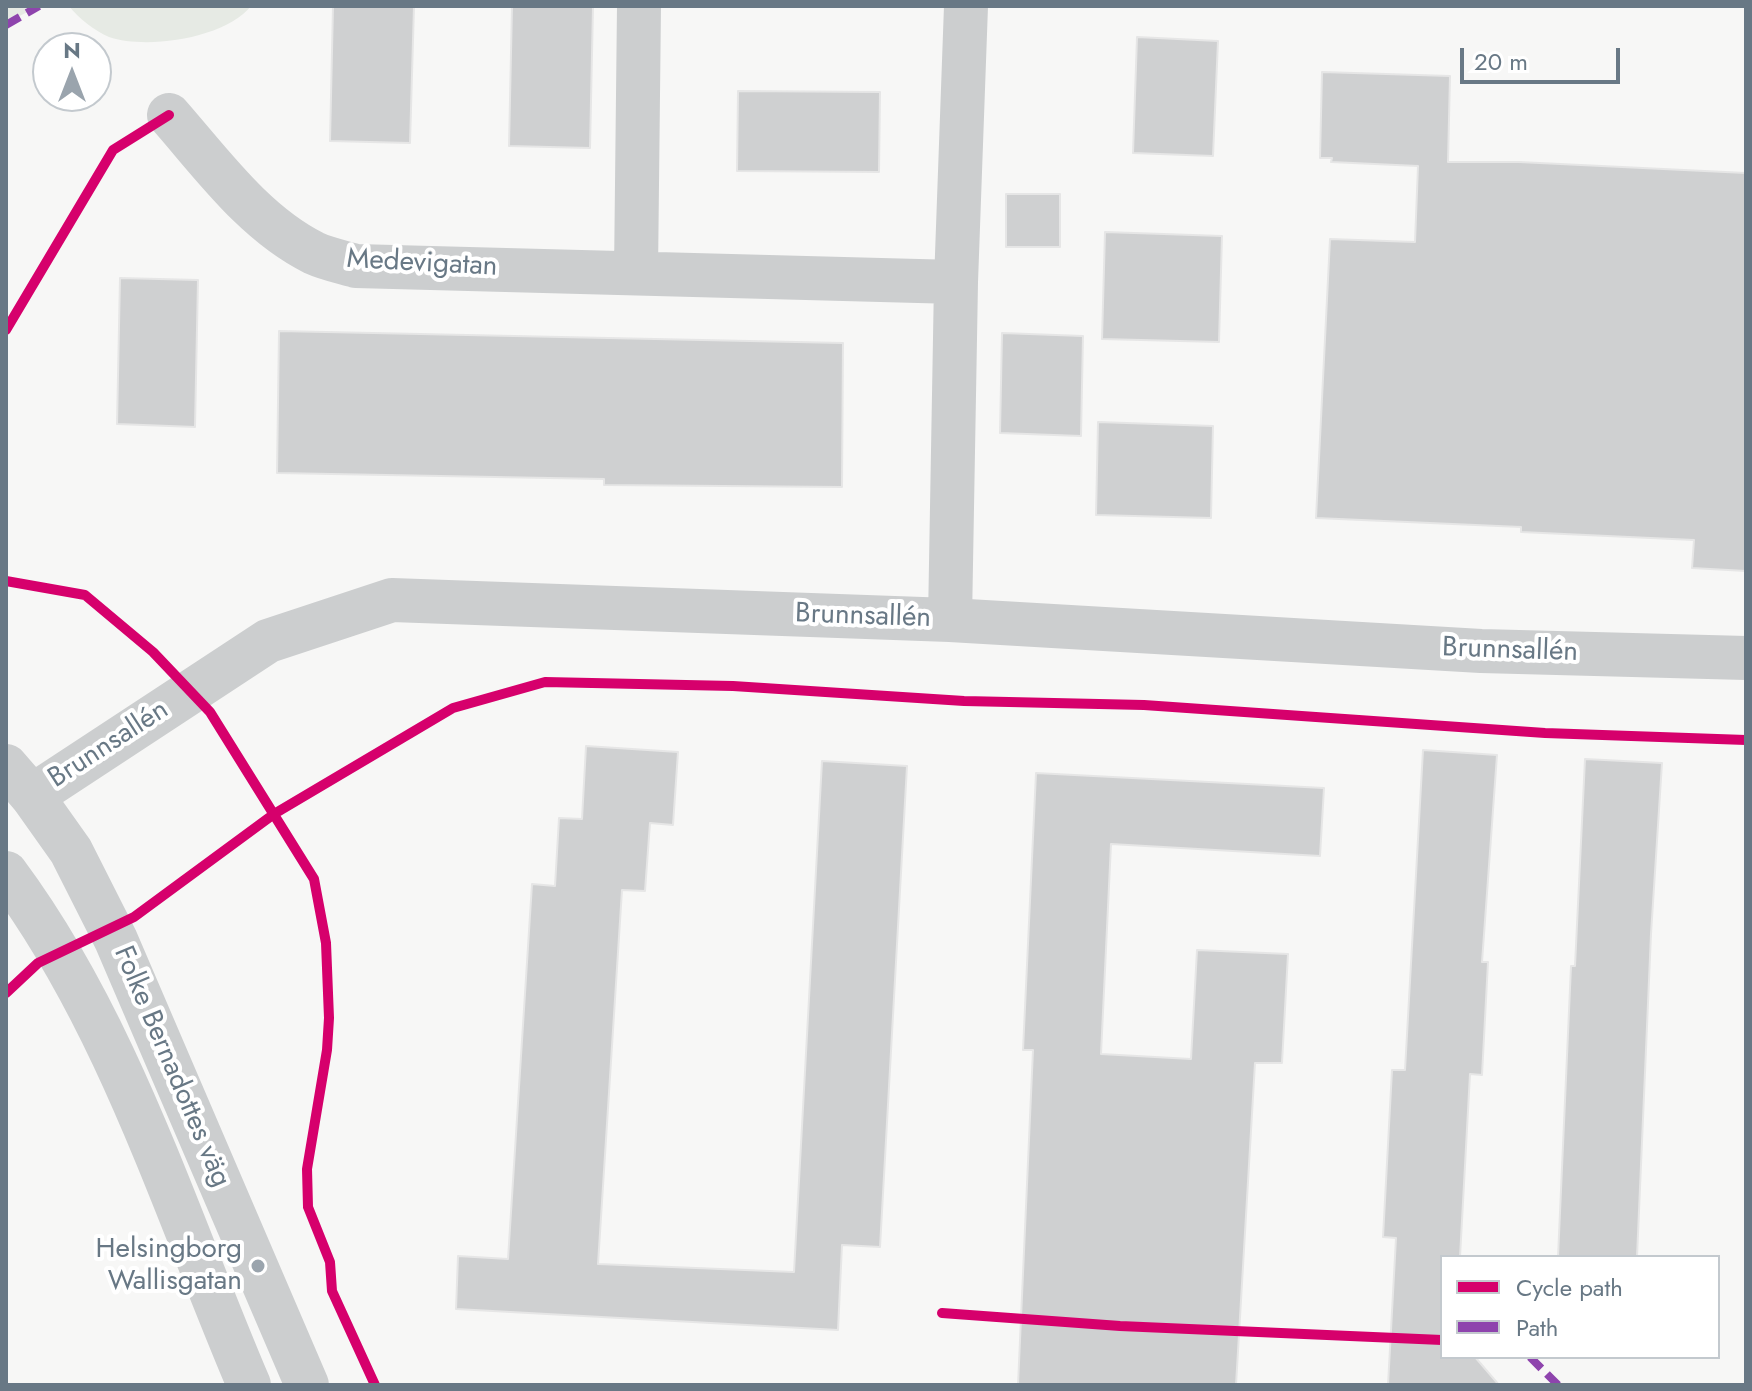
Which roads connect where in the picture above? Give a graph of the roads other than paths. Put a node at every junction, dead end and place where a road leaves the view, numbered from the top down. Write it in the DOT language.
graph roads {
  1 [pos="639,6"];
  2 [pos="966,6"];
  3 [pos="169,115"];
  4 [pos="636,273"];
  5 [pos="956,282"];
  6 [pos="950,620"];
  7 [pos="1746,658"];
  8 [pos="19,781"];
  9 [pos="6,873"];
  10 [pos="249,1385"];
  11 [pos="307,1385"];
  1 -- 4 [label="street"];
  2 -- 5 [label="street"];
  3 -- 4 [label="street, Medevigatan"];
  4 -- 5 [label="street, Medevigatan"];
  5 -- 6 [label="street"];
  6 -- 7 [label="street, Brunnsallén"];
  6 -- 8 [label="street, Brunnsallén"];
  8 -- 11 [label="street, Folke Bernadottes väg"];
  9 -- 10 [label="street, Folke Bernadottes väg"];
}
